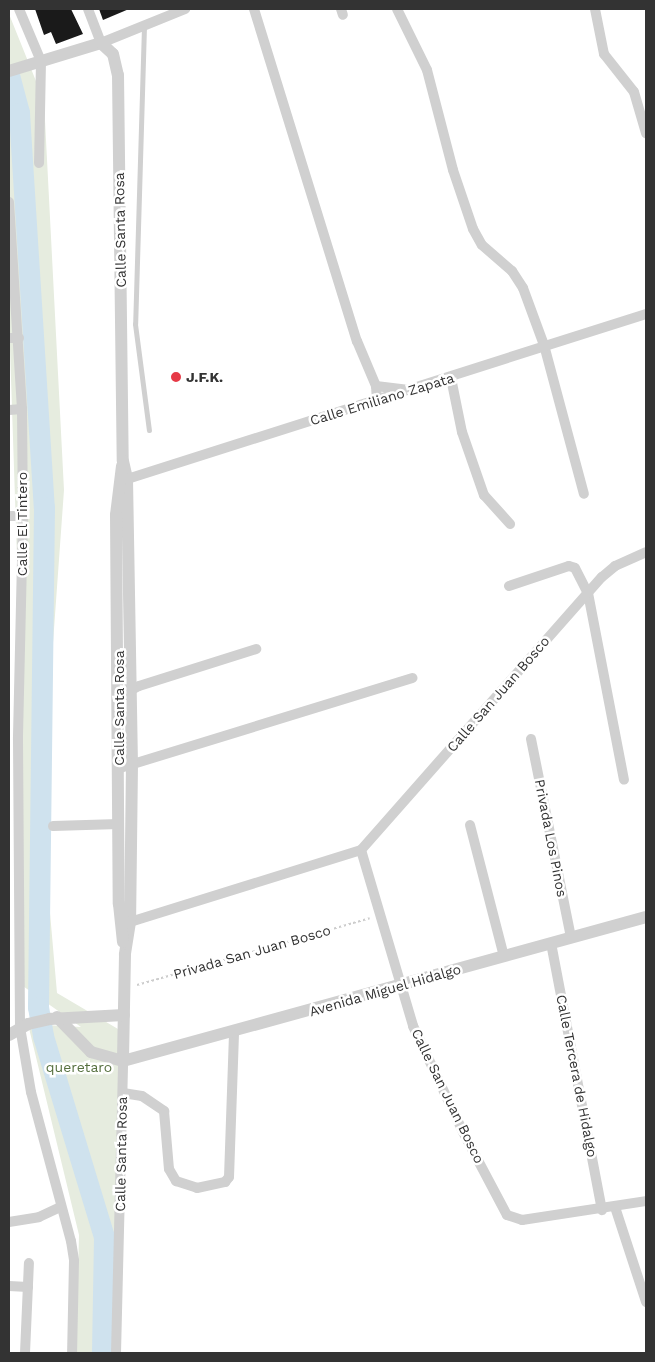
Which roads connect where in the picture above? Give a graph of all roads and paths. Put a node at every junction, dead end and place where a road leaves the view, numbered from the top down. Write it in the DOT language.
graph roads {
  1 [pos="19,9"];
  2 [pos="88,9"];
  3 [pos="184,9"];
  4 [pos="254,9"];
  5 [pos="397,9"];
  6 [pos="594,9"];
  7 [pos="144,26"];
  8 [pos="101,43"];
  9 [pos="41,61"];
  10 [pos="9,71"];
  11 [pos="646,133"];
  12 [pos="38,163"];
  13 [pos="9,202"];
  14 [pos="12,266"];
  15 [pos="646,314"];
  16 [pos="14,338"];
  17 [pos="544,345"];
  18 [pos="451,378"];
  19 [pos="376,386"];
  20 [pos="411,391"];
  21 [pos="377,401"];
  22 [pos="22,409"];
  23 [pos="9,410"];
  24 [pos="149,430"];
  25 [pos="122,481"];
  26 [pos="584,494"];
  27 [pos="9,516"];
  28 [pos="23,516"];
  29 [pos="510,524"];
  30 [pos="646,552"];
  31 [pos="508,586"];
  32 [pos="588,592"];
  33 [pos="256,649"];
  34 [pos="412,678"];
  35 [pos="125,693"];
  36 [pos="531,739"];
  37 [pos="13,740"];
  38 [pos="126,766"];
  39 [pos="624,780"];
  40 [pos="119,824"];
  41 [pos="470,825"];
  42 [pos="53,826"];
  43 [pos="125,844"];
  44 [pos="361,850"];
  45 [pos="380,915"];
  46 [pos="646,917"];
  47 [pos="130,922"];
  48 [pos="570,938"];
  49 [pos="551,943"];
  50 [pos="125,955"];
  51 [pos="504,956"];
  52 [pos="400,986"];
  53 [pos="125,988"];
  54 [pos="124,1015"];
  55 [pos="54,1018"];
  56 [pos="24,1025"];
  57 [pos="234,1032"];
  58 [pos="9,1035"];
  59 [pos="123,1061"];
  60 [pos="122,1092"];
  61 [pos="646,1201"];
  62 [pos="60,1207"];
  63 [pos="615,1207"];
  64 [pos="602,1210"];
  65 [pos="9,1222"];
  66 [pos="29,1263"];
  67 [pos="9,1286"];
  68 [pos="28,1287"];
  69 [pos="646,1302"];
  70 [pos="25,1353"];
  71 [pos="72,1353"];
  72 [pos="116,1353"];
  1 -- 9 [label="street"];
  2 -- 8 [label="street, Calle Santa Rosa"];
  3 -- 7 [label="street"];
  4 -- 19 [label="street"];
  5 -- 17 [label="street"];
  6 -- 11 [label="street"];
  7 -- 8 [label="street"];
  7 -- 24 [label="lane"];
  8 -- 9 [label="street"];
  8 -- 25 [label="street, Calle Santa Rosa"];
  9 -- 10 [label="street"];
  9 -- 12 [label="street"];
  13 -- 14 [label="street, Calle El Tintero"];
  14 -- 16 [label="street, Calle El Tintero"];
  15 -- 17 [label="street, Calle Emiliano Zapata"];
  16 -- 22 [label="street, Calle El Tintero"];
  17 -- 18 [label="street, Calle Emiliano Zapata"];
  17 -- 26 [label="street"];
  18 -- 20 [label="street, Calle Emiliano Zapata"];
  18 -- 29 [label="street"];
  19 -- 20 [label="street"];
  19 -- 21 [label="street"];
  20 -- 21 [label="street, Calle Emiliano Zapata"];
  21 -- 25 [label="street, Calle Emiliano Zapata"];
  22 -- 23 [label="street"];
  22 -- 28 [label="street, Calle El Tintero"];
  25 -- 35 [label="street, Calle Santa Rosa"];
  27 -- 28 [label="street"];
  28 -- 37 [label="street, Calle El Tintero"];
  30 -- 32 [label="street, Calle San Juan Bosco"];
  31 -- 32 [label="street"];
  32 -- 39 [label="street"];
  32 -- 44 [label="street, Calle San Juan Bosco"];
  33 -- 35 [label="street"];
  34 -- 38 [label="street"];
  35 -- 38 [label="street, Calle Santa Rosa"];
  36 -- 48 [label="street, Privada Los Pinos"];
  37 -- 56 [label="street, Calle El Tintero"];
  38 -- 40 [label="street, Calle Santa Rosa"];
  38 -- 43 [label="street, Calle Santa Rosa"];
  40 -- 42 [label="street"];
  40 -- 43 [label="street, Calle Santa Rosa"];
  41 -- 51 [label="street"];
  43 -- 47 [label="street, Calle Santa Rosa"];
  43 -- 50 [label="street, Calle Santa Rosa"];
  44 -- 45 [label="street, Calle San Juan Bosco"];
  44 -- 47 [label="street"];
  45 -- 52 [label="street, Calle San Juan Bosco"];
  45 -- 53 [label="path, Privada San Juan Bosco"];
  46 -- 48 [label="street, Avenida Miguel Hidalgo"];
  47 -- 50 [label="street, Calle Santa Rosa"];
  48 -- 49 [label="street, Avenida Miguel Hidalgo"];
  49 -- 51 [label="street, Avenida Miguel Hidalgo"];
  49 -- 64 [label="street, Calle Tercera de Hidalgo"];
  50 -- 53 [label="street, Calle Santa Rosa"];
  51 -- 52 [label="street, Avenida Miguel Hidalgo"];
  52 -- 57 [label="street, Avenida Miguel Hidalgo"];
  52 -- 64 [label="street, Calle San Juan Bosco"];
  53 -- 54 [label="street, Calle Santa Rosa"];
  54 -- 55 [label="street"];
  54 -- 59 [label="street, Calle Santa Rosa"];
  55 -- 56 [label="street"];
  55 -- 59 [label="street"];
  56 -- 58 [label="street"];
  56 -- 62 [label="street, Calle El Tintero"];
  57 -- 59 [label="street, Avenida Miguel Hidalgo"];
  57 -- 60 [label="street"];
  59 -- 60 [label="street, Calle Santa Rosa"];
  60 -- 72 [label="street, Calle Santa Rosa"];
  61 -- 63 [label="street"];
  62 -- 65 [label="street"];
  62 -- 71 [label="street, Calle El Tintero"];
  63 -- 64 [label="street"];
  63 -- 69 [label="street"];
  66 -- 68 [label="street"];
  67 -- 68 [label="street"];
  68 -- 70 [label="street"];
}
